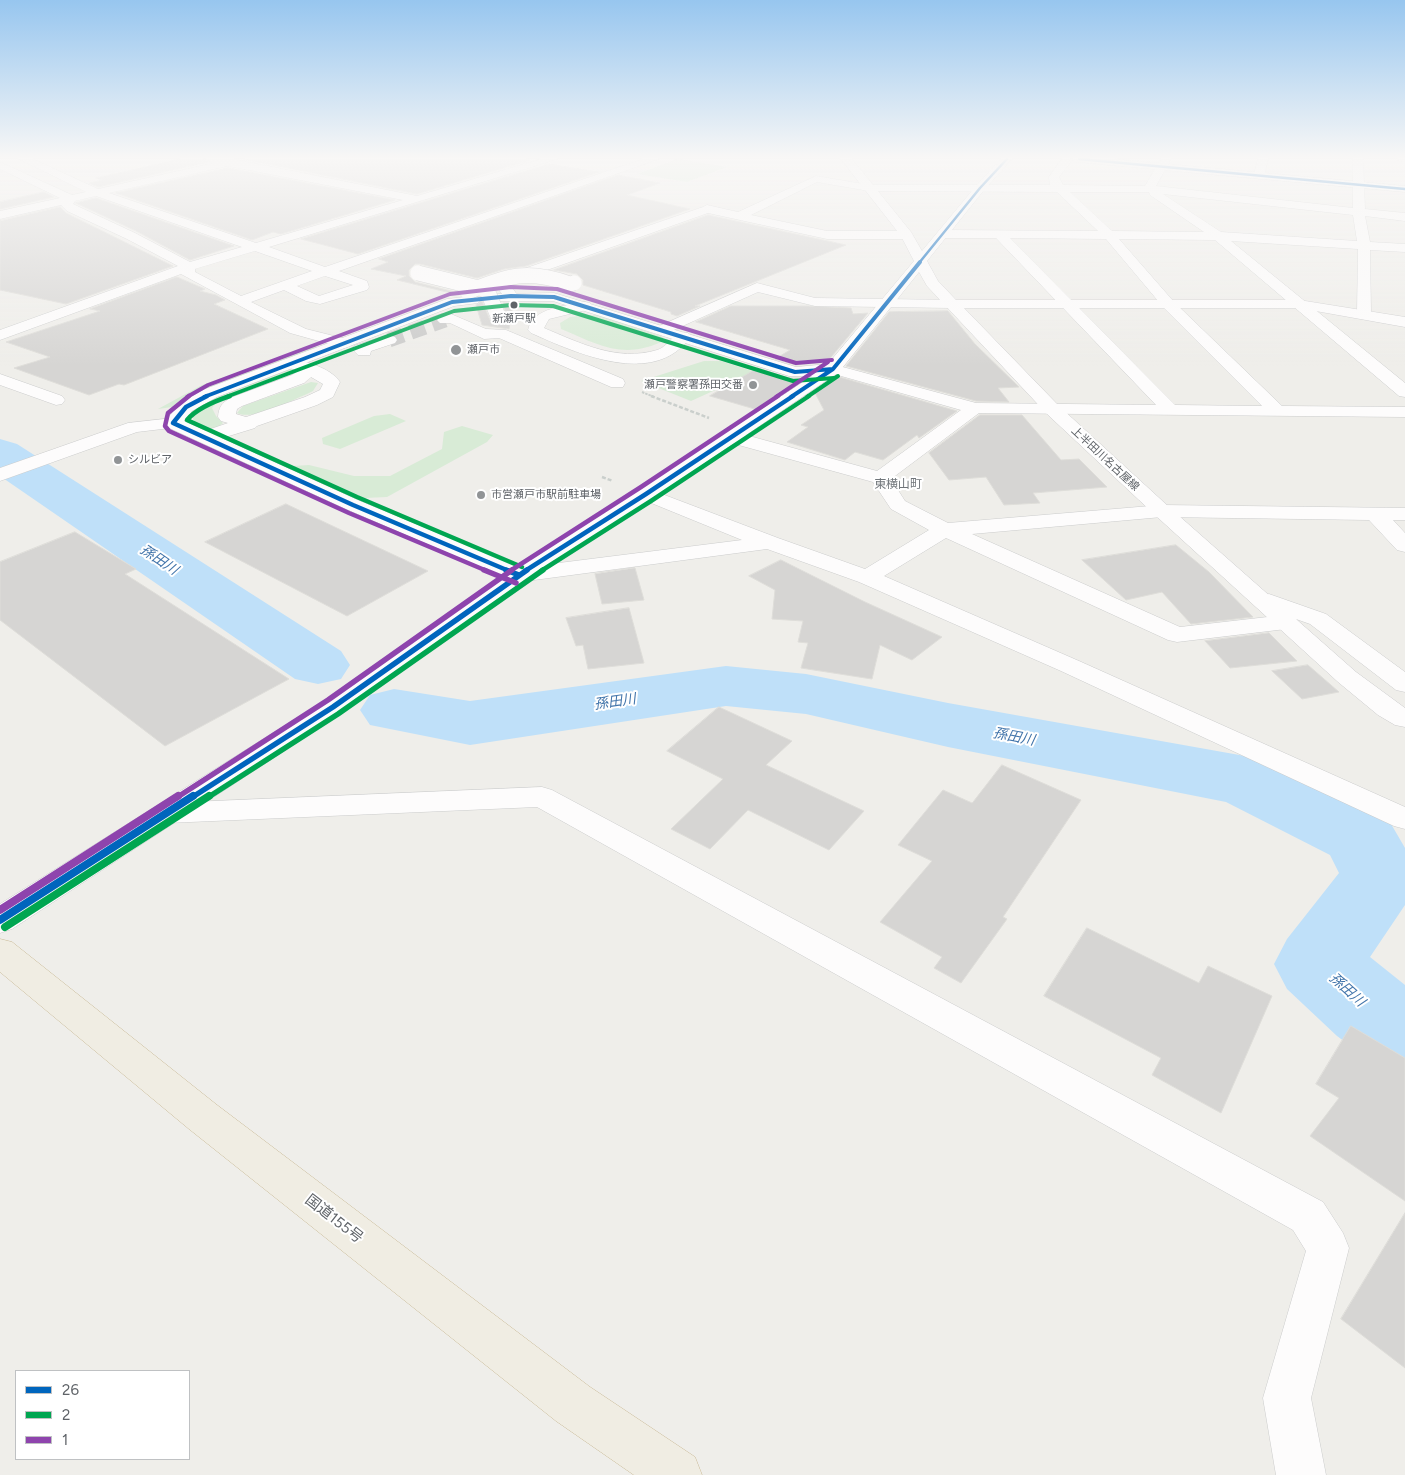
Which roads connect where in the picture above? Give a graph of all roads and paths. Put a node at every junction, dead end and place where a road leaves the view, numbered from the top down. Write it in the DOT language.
graph roads {
  1 [pos="113,228"];
  2 [pos="201,228"];
  3 [pos="322,228"];
  4 [pos="454,228"];
  5 [pos="652,228"];
  6 [pos="794,228"];
  7 [pos="901,228"];
  8 [pos="948,228"];
  9 [pos="1102,228"];
  10 [pos="1206,228"];
  11 [pos="1361,228"];
  12 [pos="943,234"];
  13 [pos="906,235"];
  14 [pos="1000,235"];
  15 [pos="1109,235"];
  16 [pos="1218,236"];
  17 [pos="1364,246"];
  18 [pos="257,247"];
  19 [pos="1405,248"];
  20 [pos="920,262"];
  21 [pos="348,265"];
  22 [pos="379,265"];
  23 [pos="189,267"];
  24 [pos="326,272"];
  25 [pos="418,273"];
  26 [pos="569,285"];
  27 [pos="286,286"];
  28 [pos="473,293"];
  29 [pos="239,301"];
  30 [pos="887,304"];
  31 [pos="952,304"];
  32 [pos="1065,304"];
  33 [pos="1299,304"];
  34 [pos="1170,305"];
  35 [pos="585,306"];
  36 [pos="1364,314"];
  37 [pos="445,320"];
  38 [pos="1405,322"];
  39 [pos="500,326"];
  40 [pos="662,330"];
  41 [pos="0,335"];
  42 [pos="683,336"];
  43 [pos="389,340"];
  44 [pos="344,343"];
  45 [pos="364,352"];
  46 [pos="291,363"];
  47 [pos="832,368"];
  48 [pos="310,369"];
  49 [pos="0,379"];
  50 [pos="617,382"];
  51 [pos="1405,392"];
  52 [pos="56,400"];
  53 [pos="975,408"];
  54 [pos="1053,410"];
  55 [pos="1171,410"];
  56 [pos="1278,412"];
  57 [pos="1405,412"];
  58 [pos="709,418"];
  59 [pos="173,423"];
  60 [pos="249,424"];
  61 [pos="206,437"];
  62 [pos="731,437"];
  63 [pos="4,473"];
  64 [pos="602,477"];
  65 [pos="880,478"];
  66 [pos="613,481"];
  67 [pos="646,494"];
  68 [pos="1162,511"];
  69 [pos="1374,513"];
  70 [pos="1405,514"];
  71 [pos="945,530"];
  72 [pos="770,543"];
  73 [pos="1405,545"];
  74 [pos="519,575"];
  75 [pos="867,577"];
  76 [pos="1260,598"];
  77 [pos="1286,622"];
  78 [pos="1405,684"];
  79 [pos="1405,719"];
  80 [pos="167,813"];
  81 [pos="1405,819"];
  82 [pos="0,920"];
  83 [pos="0,952"];
  84 [pos="677,1475"];
  85 [pos="1301,1475"];
  1 -- 23 [label="street"];
  2 -- 18 [label="street"];
  3 -- 18 [label="street"];
  4 -- 21 [label="street"];
  5 -- 35 [label="street"];
  6 -- 13 [label="street"];
  7 -- 13 [label="street, 上半田川名古屋線"];
  8 -- 12 [label="street"];
  9 -- 15 [label="street"];
  10 -- 16 [label="street"];
  11 -- 17 [label="street"];
  12 -- 14 [label="street"];
  12 -- 20 [label="street"];
  13 -- 20 [label="street, 上半田川名古屋線"];
  14 -- 15 [label="street"];
  14 -- 32 [label="street"];
  15 -- 16 [label="street"];
  15 -- 34 [label="street"];
  16 -- 17 [label="street"];
  16 -- 33 [label="street"];
  17 -- 19 [label="street"];
  17 -- 36 [label="street"];
  18 -- 23 [label="street"];
  18 -- 24 [label="street"];
  20 -- 30 [label="street"];
  20 -- 31 [label="street, 上半田川名古屋線"];
  21 -- 22 [label="street"];
  21 -- 24 [label="street"];
  23 -- 29 [label="street"];
  23 -- 41 [label="street"];
  24 -- 27 [label="street"];
  24 -- 27 [label="street"];
  25 -- 28 [label="street, bridge"];
  26 -- 28 [label="street, bridge"];
  27 -- 29 [label="street"];
  28 -- 39 [label="street, bridge"];
  28 -- 44 [label="street"];
  29 -- 44 [label="street"];
  30 -- 31 [label="street"];
  30 -- 40 [label="street"];
  30 -- 47 [label="street"];
  31 -- 32 [label="street"];
  31 -- 54 [label="street, 上半田川名古屋線"];
  32 -- 34 [label="street"];
  32 -- 55 [label="street"];
  33 -- 34 [label="street"];
  33 -- 36 [label="street"];
  33 -- 51 [label="street"];
  34 -- 56 [label="street"];
  35 -- 40 [label="street"];
  35 -- 42 [label="street"];
  36 -- 38 [label="street"];
  37 -- 39 [label="street"];
  39 -- 50 [label="street"];
  40 -- 42 [label="street"];
  42 -- 47 [label="street"];
  43 -- 45 [label="street"];
  44 -- 46 [label="street"];
  46 -- 48 [label="street"];
  46 -- 59 [label="street"];
  47 -- 53 [label="street"];
  47 -- 62 [label="street"];
  48 -- 60 [label="street"];
  48 -- 60 [label="street"];
  49 -- 52 [label="street"];
  50 -- 58 [label="path"];
  53 -- 54 [label="street"];
  53 -- 65 [label="street"];
  54 -- 55 [label="street"];
  54 -- 68 [label="street, 上半田川名古屋線"];
  55 -- 56 [label="street"];
  56 -- 57 [label="street"];
  59 -- 61 [label="street"];
  59 -- 63 [label="street"];
  60 -- 61 [label="street"];
  61 -- 74 [label="street"];
  62 -- 65 [label="street"];
  62 -- 67 [label="street"];
  64 -- 66 [label="path"];
  65 -- 71 [label="street"];
  67 -- 72 [label="street"];
  67 -- 74 [label="street"];
  68 -- 69 [label="street"];
  68 -- 71 [label="street"];
  68 -- 76 [label="street, 上半田川名古屋線"];
  69 -- 70 [label="street"];
  69 -- 73 [label="street"];
  71 -- 75 [label="street"];
  71 -- 77 [label="street"];
  72 -- 74 [label="street"];
  72 -- 75 [label="street"];
  74 -- 80 [label="street"];
  75 -- 81 [label="street"];
  76 -- 77 [label="street, 上半田川名古屋線"];
  76 -- 78 [label="street"];
  77 -- 79 [label="street, 上半田川名古屋線"];
  80 -- 82 [label="street"];
  80 -- 85 [label="street"];
  83 -- 84 [label="highway, 国道155号"];
}
